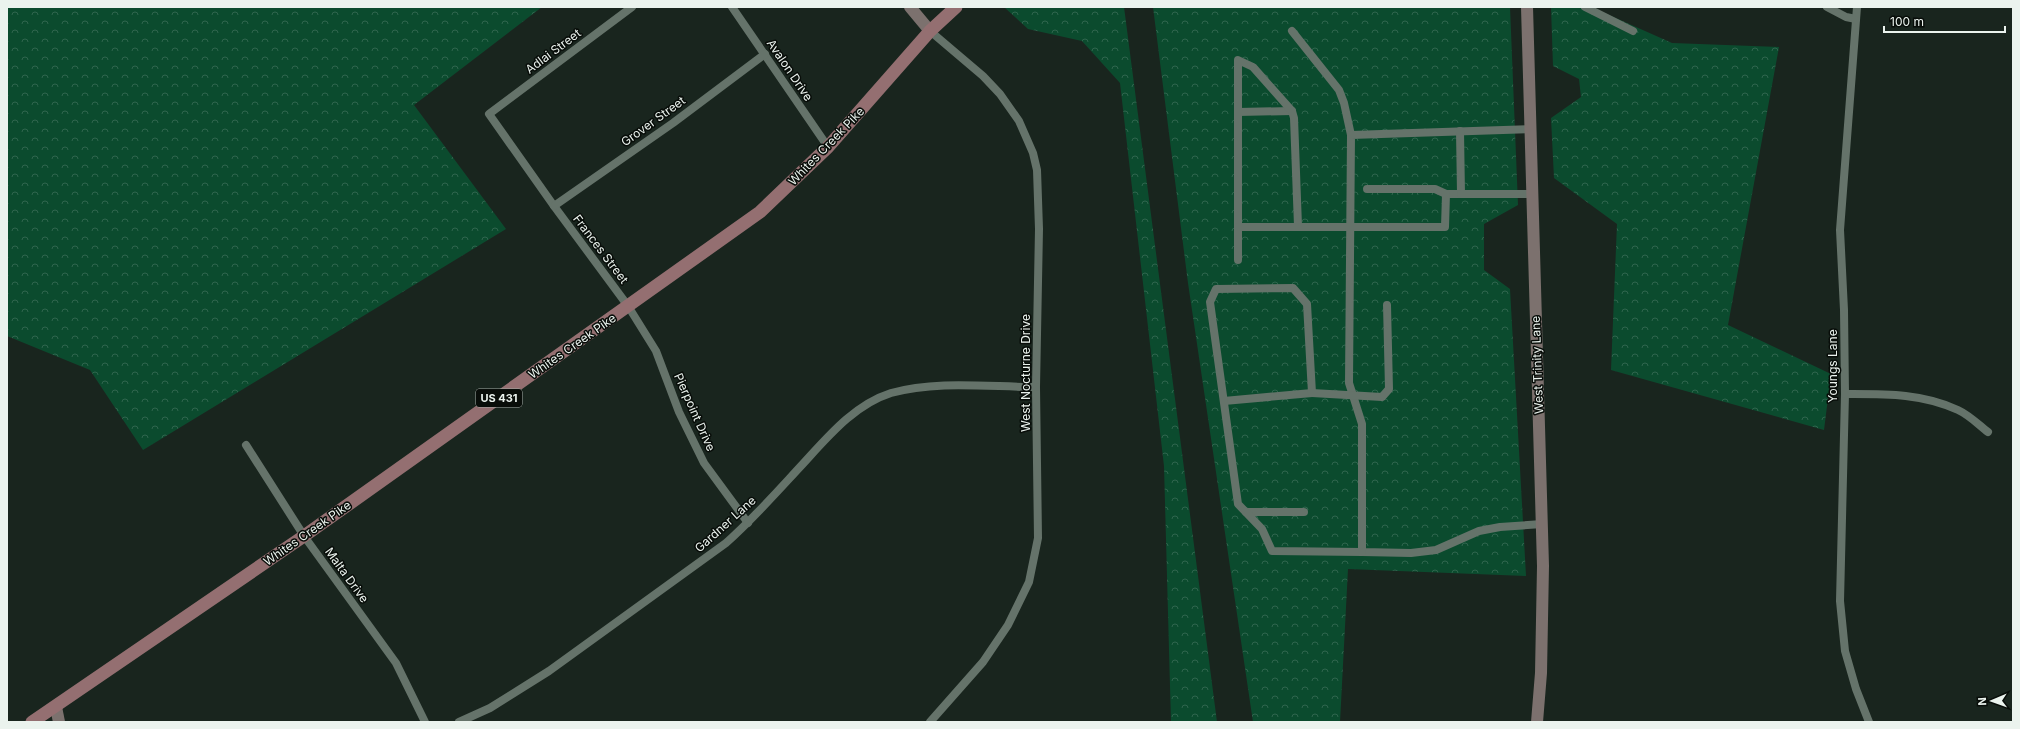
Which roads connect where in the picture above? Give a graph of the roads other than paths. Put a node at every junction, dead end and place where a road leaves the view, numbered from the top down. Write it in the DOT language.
graph roads {
  1 [pos="632,7"];
  2 [pos="732,7"];
  3 [pos="910,7"];
  4 [pos="956,7"];
  5 [pos="1527,7"];
  6 [pos="1585,7"];
  7 [pos="1827,7"];
  8 [pos="1857,7"];
  9 [pos="1856,19"];
  10 [pos="1292,31"];
  11 [pos="930,32"];
  12 [pos="1633,32"];
  13 [pos="765,54"];
  14 [pos="1292,111"];
  15 [pos="1238,112"];
  16 [pos="489,114"];
  17 [pos="1531,129"];
  18 [pos="1460,131"];
  19 [pos="1351,135"];
  20 [pos="828,147"];
  21 [pos="1367,190"];
  22 [pos="1446,194"];
  23 [pos="1460,194"];
  24 [pos="1533,194"];
  25 [pos="554,206"];
  26 [pos="1238,226"];
  27 [pos="1298,226"];
  28 [pos="1350,226"];
  29 [pos="1238,260"];
  30 [pos="1387,305"];
  31 [pos="628,306"];
  32 [pos="1036,387"];
  33 [pos="1312,393"];
  34 [pos="1352,394"];
  35 [pos="1844,394"];
  36 [pos="1224,401"];
  37 [pos="1988,432"];
  38 [pos="246,445"];
  39 [pos="1246,512"];
  40 [pos="1304,512"];
  41 [pos="748,523"];
  42 [pos="1542,524"];
  43 [pos="304,536"];
  44 [pos="1362,552"];
  45 [pos="56,707"];
  46 [pos="32,722"];
  47 [pos="59,722"];
  48 [pos="425,722"];
  49 [pos="459,722"];
  50 [pos="930,722"];
  51 [pos="1537,722"];
  52 [pos="1869,722"];
  1 -- 16 [label="street, Adlai Street"];
  2 -- 13 [label="street, Avalon Drive"];
  3 -- 11 [label="main road"];
  4 -- 11 [label="main road, Whites Creek Pike / US 431"];
  5 -- 17 [label="main road, West Trinity Lane"];
  6 -- 12 [label="street"];
  7 -- 9 [label="street"];
  8 -- 9 [label="street, Youngs Lane"];
  9 -- 35 [label="street, Youngs Lane"];
  10 -- 19 [label="street"];
  11 -- 20 [label="main road, Whites Creek Pike / US 431"];
  11 -- 32 [label="street, West Nocturne Drive"];
  13 -- 20 [label="street, Avalon Drive"];
  13 -- 25 [label="street, Grover Street"];
  14 -- 15 [label="street"];
  14 -- 15 [label="street"];
  14 -- 27 [label="street"];
  15 -- 26 [label="street"];
  16 -- 25 [label="street, Frances Street"];
  17 -- 18 [label="street"];
  17 -- 24 [label="main road, West Trinity Lane"];
  18 -- 19 [label="street"];
  18 -- 23 [label="street"];
  19 -- 28 [label="street"];
  20 -- 31 [label="main road, Whites Creek Pike / US 431"];
  21 -- 22 [label="street"];
  22 -- 23 [label="street"];
  22 -- 28 [label="street"];
  23 -- 24 [label="street"];
  24 -- 42 [label="main road, West Trinity Lane"];
  25 -- 31 [label="street, Frances Street"];
  26 -- 27 [label="street"];
  26 -- 29 [label="street"];
  27 -- 28 [label="street"];
  28 -- 34 [label="street"];
  30 -- 34 [label="street"];
  31 -- 41 [label="street, Pierpoint Drive"];
  31 -- 43 [label="main road, Whites Creek Pike / US 431"];
  32 -- 41 [label="street, Gardner Lane"];
  32 -- 50 [label="street, West Nocturne Drive"];
  33 -- 34 [label="street"];
  33 -- 36 [label="street"];
  33 -- 36 [label="street"];
  34 -- 44 [label="street"];
  35 -- 37 [label="street"];
  35 -- 52 [label="street, Youngs Lane"];
  36 -- 39 [label="street"];
  38 -- 43 [label="street, Malta Drive"];
  39 -- 40 [label="street"];
  39 -- 44 [label="street"];
  41 -- 49 [label="street, Gardner Lane"];
  42 -- 44 [label="street"];
  42 -- 51 [label="main road, West Trinity Lane"];
  43 -- 45 [label="main road, Whites Creek Pike / US 431"];
  43 -- 48 [label="street, Malta Drive"];
  45 -- 46 [label="main road, Whites Creek Pike / US 431"];
  45 -- 47 [label="main road"];
}
